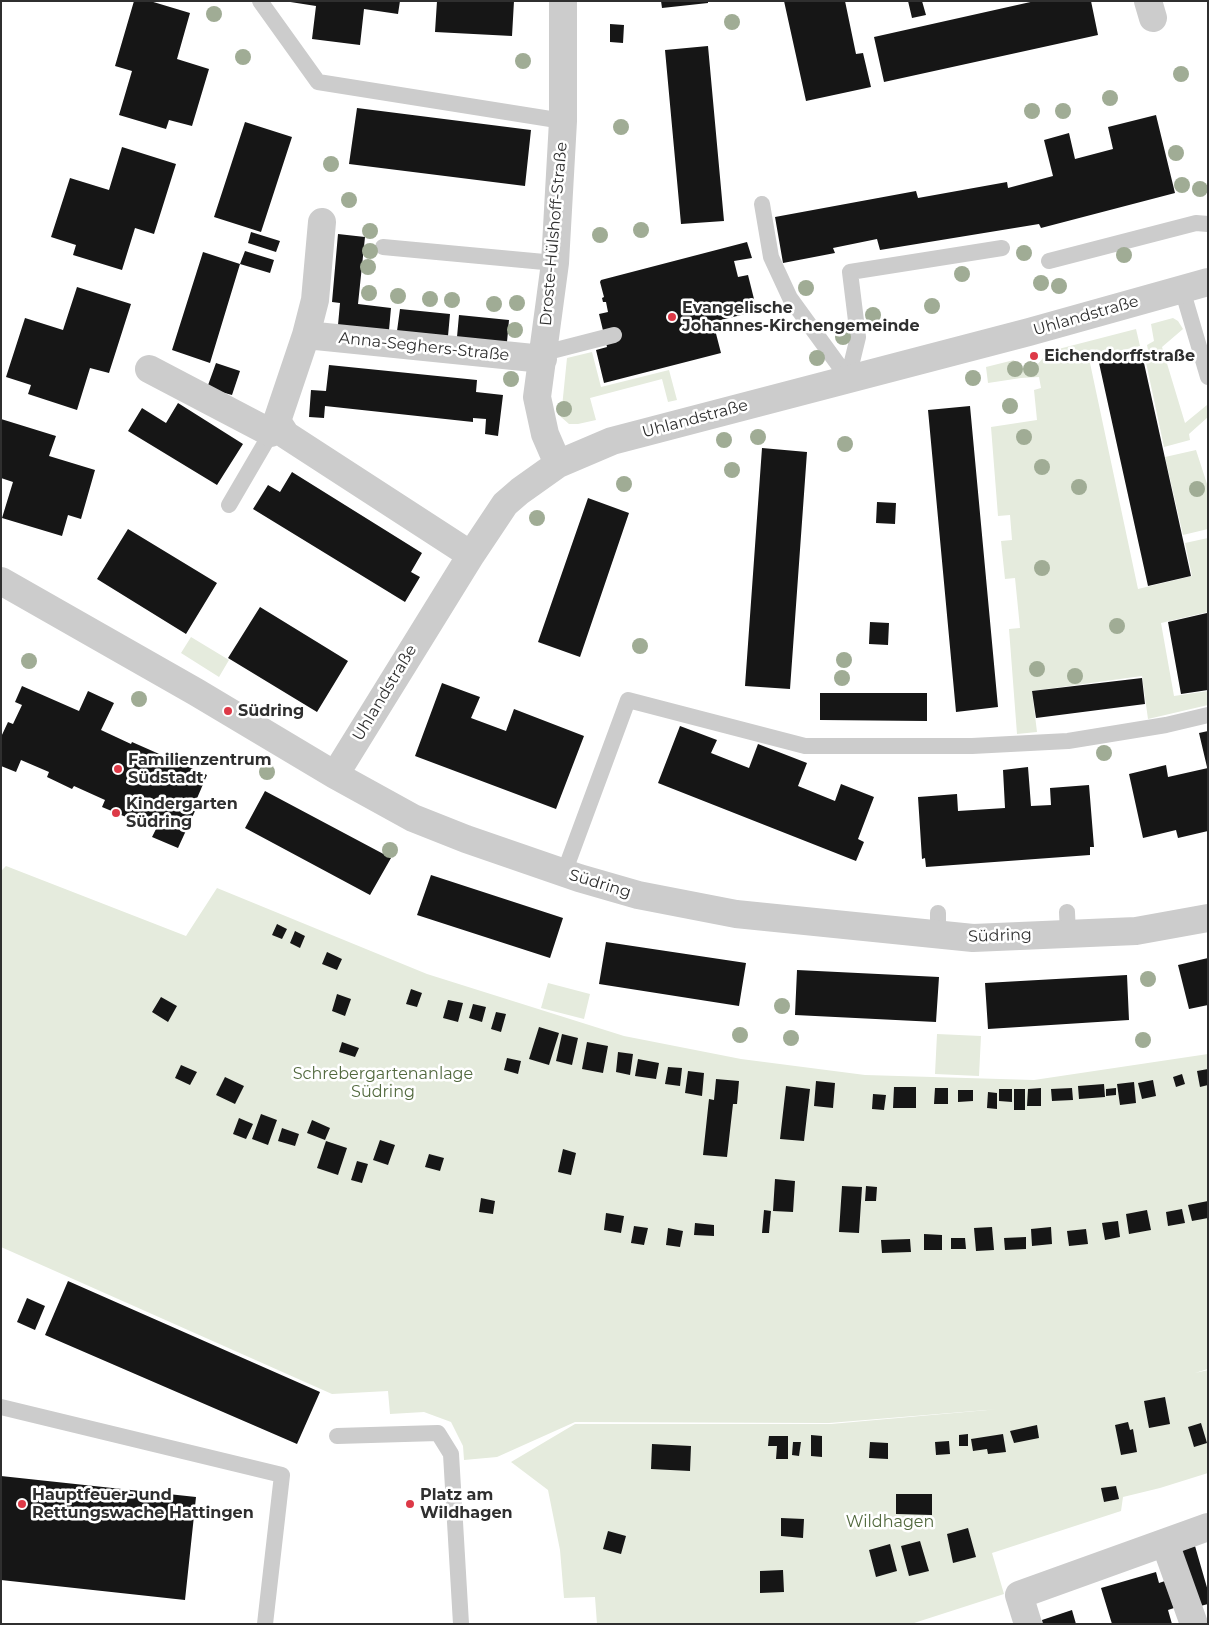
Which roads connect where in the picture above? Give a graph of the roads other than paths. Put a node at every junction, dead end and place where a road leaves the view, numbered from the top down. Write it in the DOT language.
graph roads {
  1 [pos="260,1"];
  2 [pos="563,1"];
  3 [pos="563,121"];
  4 [pos="762,204"];
  5 [pos="322,222"];
  6 [pos="1208,224"];
  7 [pos="383,247"];
  8 [pos="1002,248"];
  9 [pos="1049,262"];
  10 [pos="555,263"];
  11 [pos="1195,286"];
  12 [pos="306,335"];
  13 [pos="614,335"];
  14 [pos="544,356"];
  15 [pos="149,369"];
  16 [pos="1208,376"];
  17 [pos="848,378"];
  18 [pos="274,427"];
  19 [pos="558,464"];
  20 [pos="229,505"];
  21 [pos="471,554"];
  22 [pos="1,581"];
  23 [pos="1208,715"];
  24 [pos="335,775"];
  25 [pos="564,873"];
  26 [pos="1208,918"];
  27 [pos="1,1408"];
  28 [pos="337,1436"];
  29 [pos="1208,1527"];
  30 [pos="1165,1543"];
  31 [pos="265,1624"];
  32 [pos="461,1624"];
  33 [pos="1028,1624"];
  34 [pos="1194,1624"];
  1 -- 3 [label="lane"];
  2 -- 3 [label="street, Droste-Hülshoff-Straße"];
  3 -- 10 [label="street, Droste-Hülshoff-Straße"];
  4 -- 17 [label="lane"];
  5 -- 12 [label="street"];
  6 -- 9 [label="lane"];
  7 -- 10 [label="lane"];
  8 -- 17 [label="lane"];
  10 -- 14 [label="street, Droste-Hülshoff-Straße"];
  11 -- 16 [label="lane"];
  11 -- 17 [label="street, Uhlandstraße"];
  12 -- 14 [label="street, Anna-Seghers-Straße"];
  12 -- 18 [label="street"];
  13 -- 14 [label="lane"];
  14 -- 19 [label="street, Droste-Hülshoff-Straße"];
  15 -- 18 [label="street"];
  17 -- 19 [label="street, Uhlandstraße"];
  18 -- 20 [label="lane"];
  18 -- 21 [label="street"];
  19 -- 21 [label="street, Uhlandstraße"];
  21 -- 24 [label="street, Uhlandstraße"];
  22 -- 24 [label="street, Südring"];
  23 -- 25 [label="lane"];
  24 -- 25 [label="street, Südring"];
  25 -- 26 [label="street, Südring"];
  27 -- 31 [label="lane"];
  28 -- 32 [label="lane"];
  29 -- 30 [label="street"];
  30 -- 33 [label="street"];
  30 -- 34 [label="street"];
}
